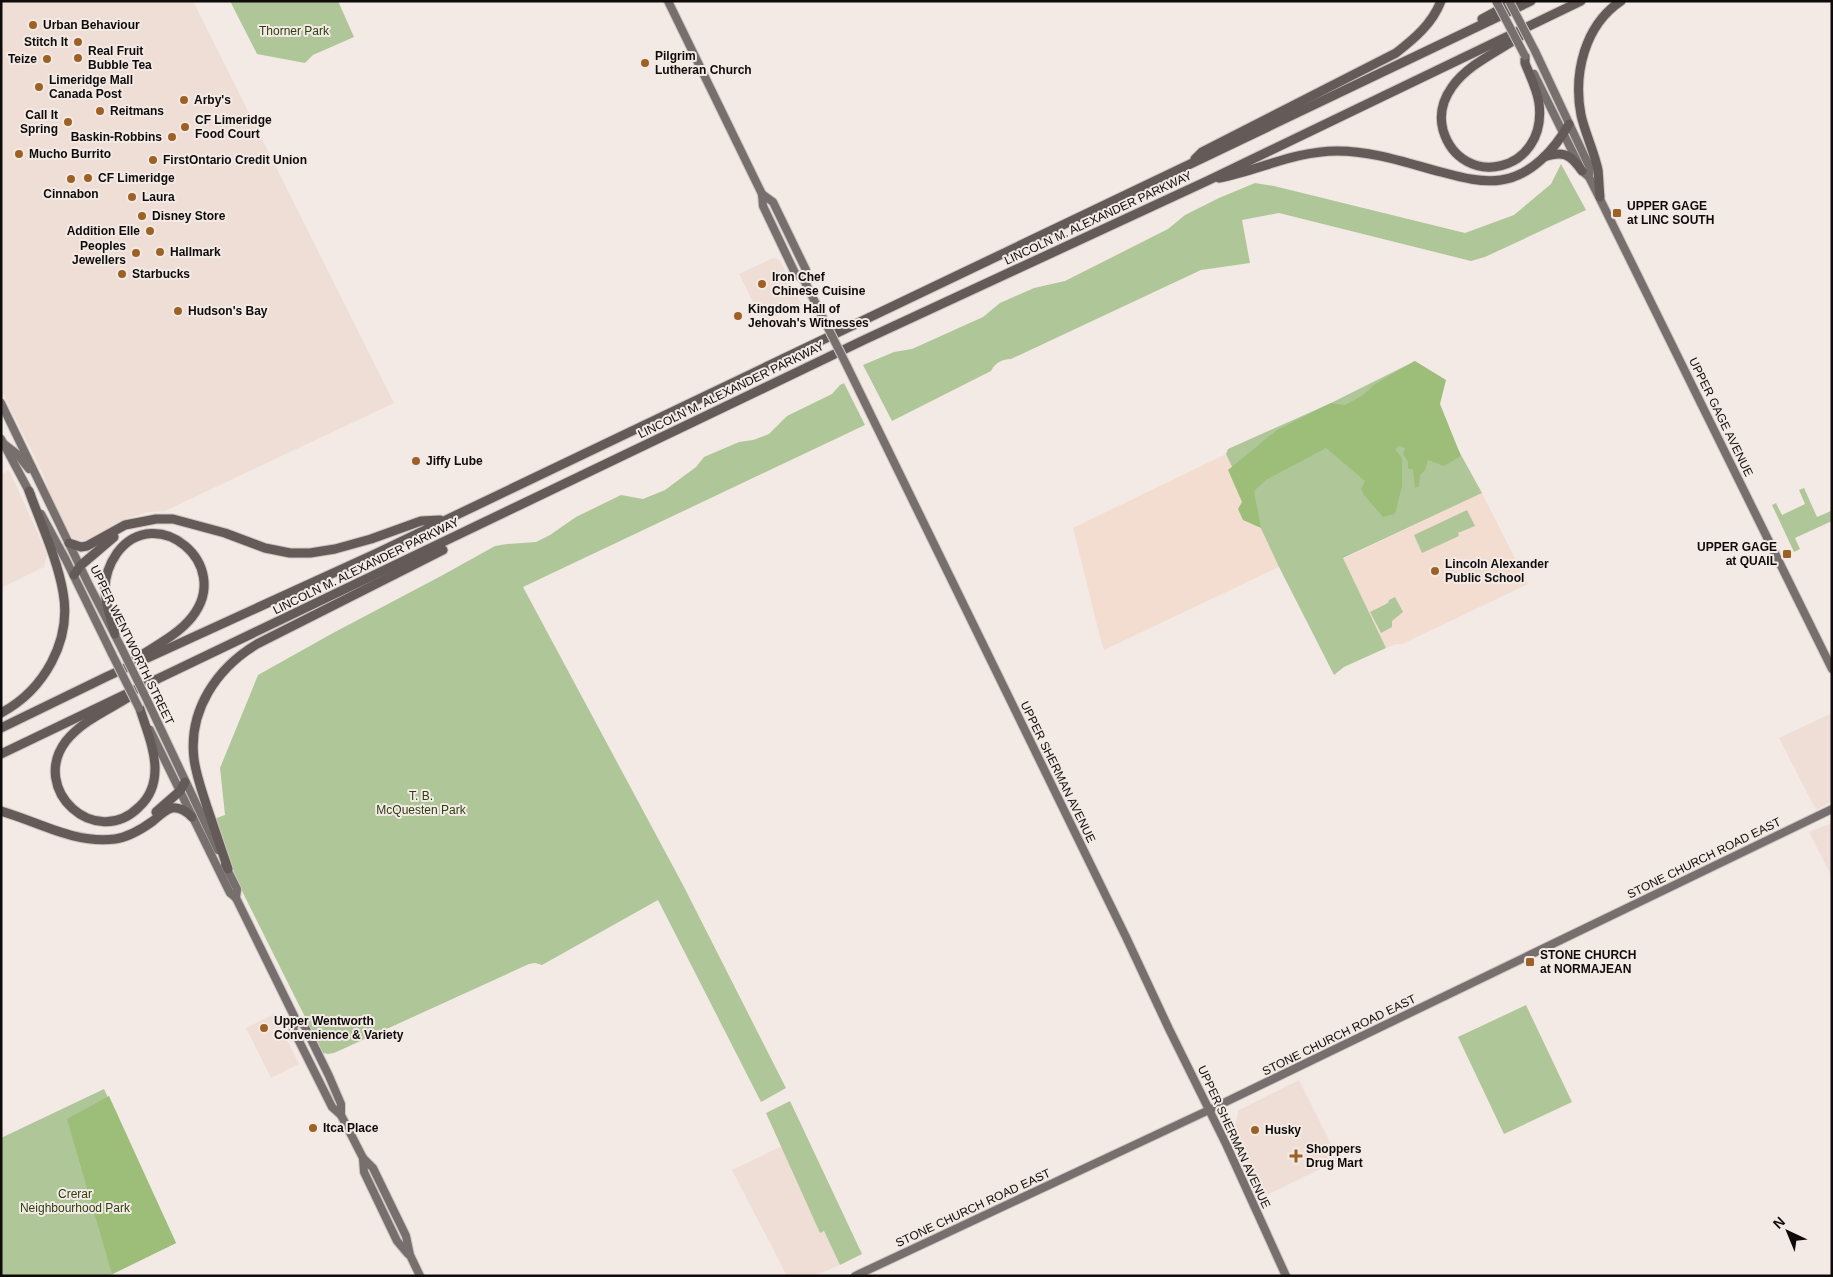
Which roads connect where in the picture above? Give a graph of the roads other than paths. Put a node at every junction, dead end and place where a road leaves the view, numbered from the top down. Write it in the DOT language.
graph roads {
  1 [pos="668,1"];
  2 [pos="1441,1"];
  3 [pos="1496,1"];
  4 [pos="1509,1"];
  5 [pos="1515,1"];
  6 [pos="1531,1"];
  7 [pos="1582,1"];
  8 [pos="1621,1"];
  9 [pos="1542,21"];
  10 [pos="1458,37"];
  11 [pos="1525,56"];
  12 [pos="1569,124"];
  13 [pos="1564,134"];
  14 [pos="1544,157"];
  15 [pos="1185,167"];
  16 [pos="1586,174"];
  17 [pos="1207,181"];
  18 [pos="762,194"];
  19 [pos="1600,197"];
  20 [pos="804,280"];
  21 [pos="1,404"];
  22 [pos="3,442"];
  23 [pos="40,483"];
  24 [pos="29,491"];
  25 [pos="500,516"];
  26 [pos="443,520"];
  27 [pos="145,521"];
  28 [pos="69,543"];
  29 [pos="80,566"];
  30 [pos="74,575"];
  31 [pos="114,634"];
  32 [pos="1832,669"];
  33 [pos="162,675"];
  34 [pos="108,676"];
  35 [pos="140,708"];
  36 [pos="1,713"];
  37 [pos="1,728"];
  38 [pos="1,754"];
  39 [pos="185,782"];
  40 [pos="180,791"];
  41 [pos="1832,809"];
  42 [pos="1,811"];
  43 [pos="192,817"];
  44 [pos="95,839"];
  45 [pos="228,869"];
  46 [pos="236,898"];
  47 [pos="296,1020"];
  48 [pos="1209,1110"];
  49 [pos="341,1115"];
  50 [pos="420,1276"];
  51 [pos="855,1276"];
  52 [pos="1286,1276"];
  1 -- 18 [label="main road, UPPER SHERMAN AVENUE"];
  2 -- 15 [label="highway"];
  3 -- 11 [label="main road, UPPER GAGE AVENUE, bridge"];
  4 -- 12 [label="main road, UPPER GAGE AVENUE, bridge"];
  5 -- 10 [label="highway"];
  6 -- 10 [label="highway, LINCOLN M. ALEXANDER PARKWAY"];
  7 -- 9 [label="highway, LINCOLN M. ALEXANDER PARKWAY"];
  8 -- 19 [label="highway"];
  9 -- 11 [label="highway"];
  9 -- 17 [label="highway, LINCOLN M. ALEXANDER PARKWAY"];
  10 -- 15 [label="highway, LINCOLN M. ALEXANDER PARKWAY"];
  11 -- 13 [label="main road, UPPER GAGE AVENUE"];
  12 -- 13 [label="highway"];
  12 -- 16 [label="main road, UPPER GAGE AVENUE"];
  13 -- 14 [label="highway"];
  13 -- 16 [label="main road, UPPER GAGE AVENUE"];
  14 -- 16 [label="highway"];
  14 -- 17 [label="highway"];
  15 -- 26 [label="highway, LINCOLN M. ALEXANDER PARKWAY"];
  16 -- 19 [label="main road, UPPER GAGE AVENUE"];
  17 -- 25 [label="highway, LINCOLN M. ALEXANDER PARKWAY"];
  18 -- 20 [label="main road, UPPER SHERMAN AVENUE"];
  18 -- 20 [label="main road, UPPER SHERMAN AVENUE"];
  19 -- 32 [label="main road, UPPER GAGE AVENUE"];
  20 -- 48 [label="main road, UPPER SHERMAN AVENUE, bridge"];
  21 -- 23 [label="main road, UPPER WENTWORTH STREET"];
  22 -- 23 [label="main road"];
  22 -- 24 [label="main road, UPPER WENTWORTH STREET"];
  23 -- 28 [label="main road, UPPER WENTWORTH STREET"];
  24 -- 30 [label="main road, UPPER WENTWORTH STREET"];
  24 -- 36 [label="highway"];
  25 -- 33 [label="highway, LINCOLN M. ALEXANDER PARKWAY"];
  25 -- 45 [label="highway"];
  26 -- 27 [label="highway"];
  26 -- 34 [label="highway, LINCOLN M. ALEXANDER PARKWAY"];
  27 -- 28 [label="highway"];
  27 -- 29 [label="highway"];
  28 -- 29 [label="main road, UPPER WENTWORTH STREET"];
  29 -- 30 [label="highway"];
  29 -- 31 [label="main road, UPPER WENTWORTH STREET"];
  30 -- 35 [label="main road, UPPER WENTWORTH STREET, bridge"];
  31 -- 34 [label="highway"];
  31 -- 39 [label="main road, UPPER WENTWORTH STREET, bridge"];
  33 -- 35 [label="highway"];
  33 -- 38 [label="highway, LINCOLN M. ALEXANDER PARKWAY"];
  34 -- 37 [label="highway, LINCOLN M. ALEXANDER PARKWAY"];
  35 -- 40 [label="main road, UPPER WENTWORTH STREET"];
  39 -- 40 [label="highway"];
  39 -- 45 [label="main road, UPPER WENTWORTH STREET"];
  40 -- 43 [label="main road, UPPER WENTWORTH STREET"];
  40 -- 44 [label="highway"];
  41 -- 48 [label="main road, STONE CHURCH ROAD EAST"];
  42 -- 44 [label="highway"];
  43 -- 44 [label="highway"];
  43 -- 46 [label="main road, UPPER WENTWORTH STREET"];
  45 -- 46 [label="main road, UPPER WENTWORTH STREET"];
  46 -- 47 [label="main road, UPPER WENTWORTH STREET"];
  47 -- 49 [label="main road, UPPER WENTWORTH STREET"];
  47 -- 49 [label="main road, UPPER WENTWORTH STREET"];
  48 -- 51 [label="main road, STONE CHURCH ROAD EAST"];
  48 -- 52 [label="main road, UPPER SHERMAN AVENUE"];
  49 -- 50 [label="main road, UPPER WENTWORTH STREET"];
}
